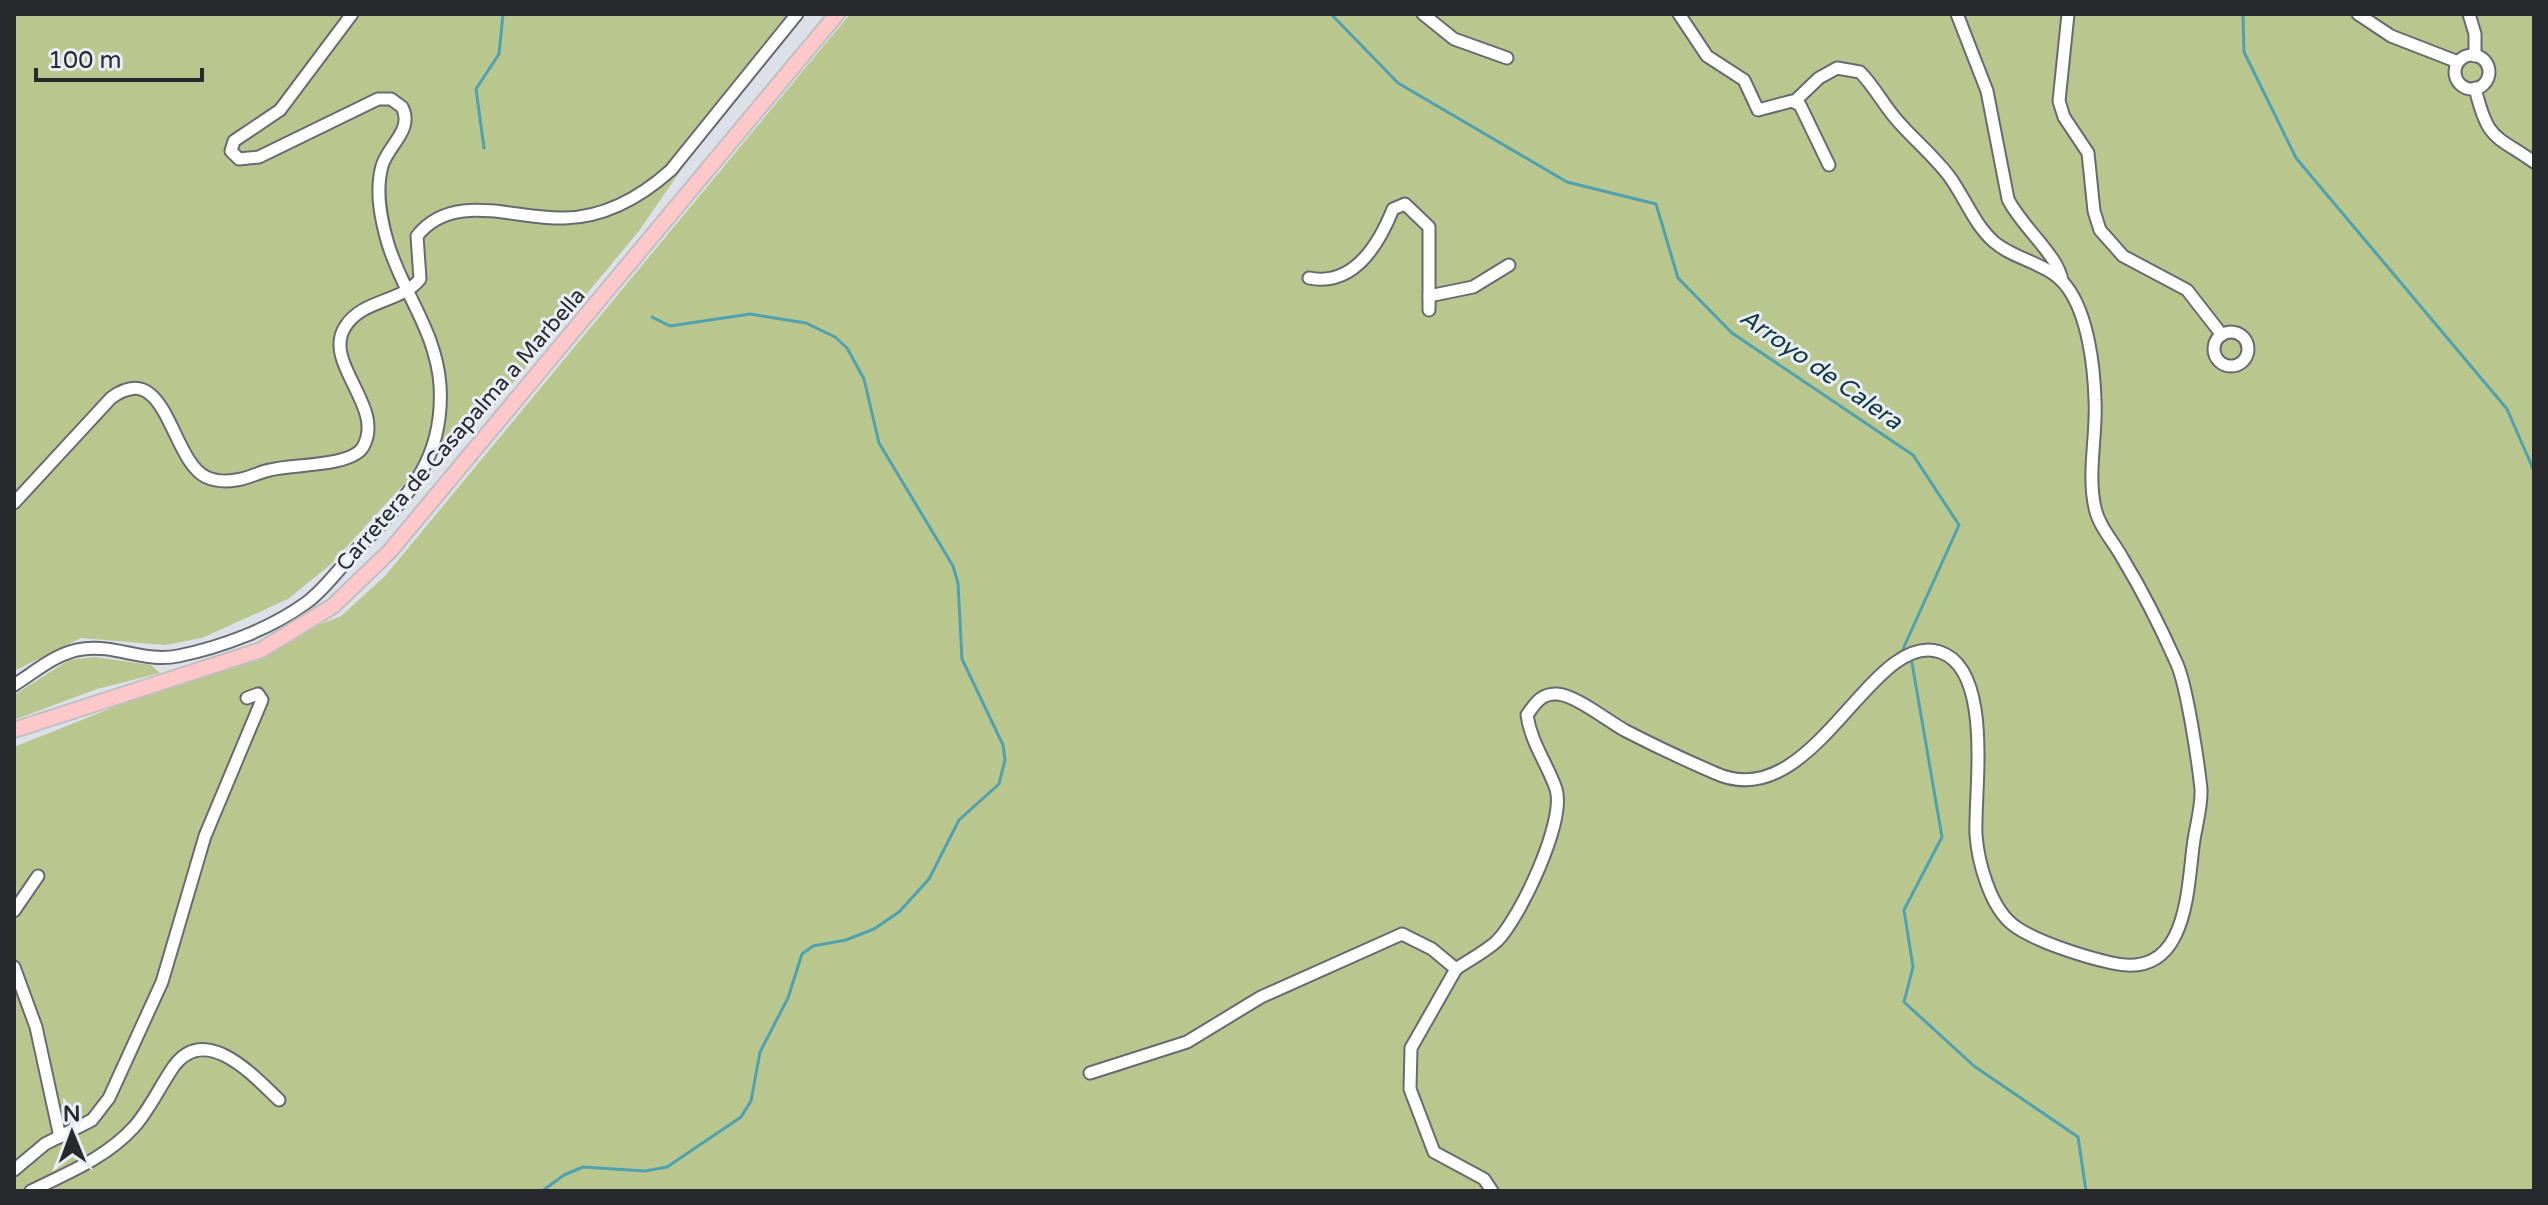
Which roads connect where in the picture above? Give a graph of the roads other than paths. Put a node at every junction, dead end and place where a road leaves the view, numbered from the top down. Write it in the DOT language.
graph roads {
  1 [pos="352,14"];
  2 [pos="797,14"];
  3 [pos="837,14"];
  4 [pos="1423,14"];
  5 [pos="1679,14"];
  6 [pos="1957,14"];
  7 [pos="2068,14"];
  8 [pos="2358,14"];
  9 [pos="2469,14"];
  10 [pos="2475,56"];
  11 [pos="1507,58"];
  12 [pos="2458,62"];
  13 [pos="2475,88"];
  14 [pos="1795,101"];
  15 [pos="2534,162"];
  16 [pos="1829,165"];
  17 [pos="1509,265"];
  18 [pos="1309,278"];
  19 [pos="2062,281"];
  20 [pos="411,290"];
  21 [pos="1429,296"];
  22 [pos="1429,310"];
  23 [pos="2222,335"];
  24 [pos="14,503"];
  25 [pos="14,685"];
  26 [pos="247,698"];
  27 [pos="14,730"];
  28 [pos="38,876"];
  29 [pos="14,911"];
  30 [pos="14,967"];
  31 [pos="1456,969"];
  32 [pos="1090,1073"];
  33 [pos="279,1100"];
  34 [pos="60,1137"];
  35 [pos="14,1170"];
  36 [pos="31,1191"];
  37 [pos="1492,1191"];
  1 -- 20 [label="street"];
  2 -- 20 [label="street"];
  3 -- 27 [label="main road, Carretera de Casapalma a Marbella"];
  4 -- 11 [label="street"];
  5 -- 14 [label="street"];
  6 -- 19 [label="street"];
  7 -- 23 [label="street"];
  8 -- 12 [label="street"];
  9 -- 10 [label="street"];
  10 -- 12 [label="street"];
  10 -- 13 [label="street"];
  12 -- 13 [label="street"];
  13 -- 15 [label="street"];
  14 -- 16 [label="street"];
  14 -- 19 [label="street"];
  17 -- 21 [label="street"];
  18 -- 21 [label="street"];
  19 -- 31 [label="street"];
  20 -- 24 [label="street"];
  20 -- 25 [label="street"];
  21 -- 22 [label="street"];
  26 -- 34 [label="street"];
  28 -- 29 [label="street"];
  30 -- 34 [label="street"];
  31 -- 32 [label="street"];
  31 -- 37 [label="street"];
  33 -- 36 [label="street"];
  34 -- 35 [label="street"];
}
